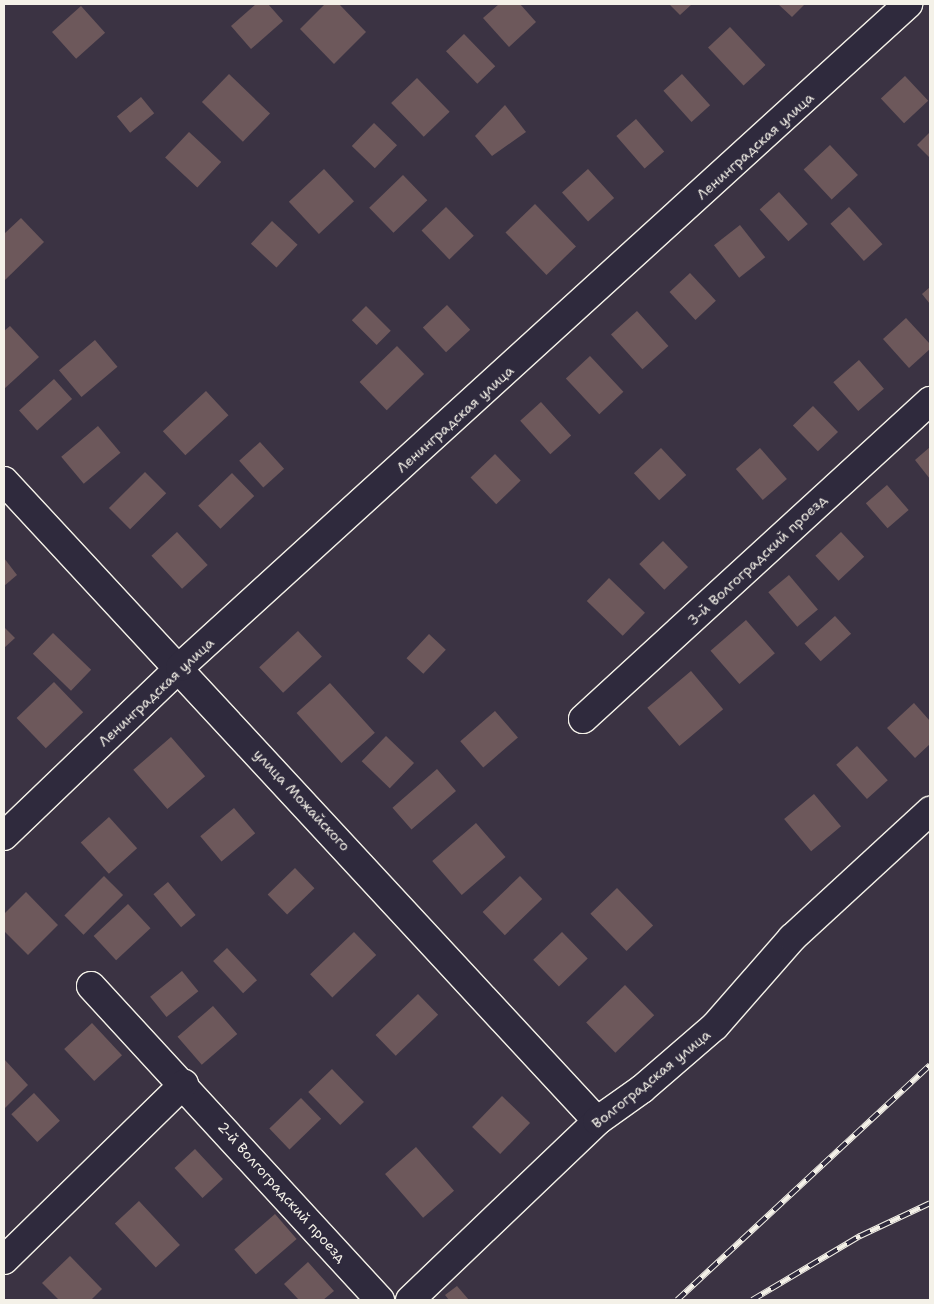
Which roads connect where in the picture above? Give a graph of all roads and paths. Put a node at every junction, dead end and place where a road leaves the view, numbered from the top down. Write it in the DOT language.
graph roads {
  1 [pos="908,4"];
  2 [pos="930,401"];
  3 [pos="4,481"];
  4 [pos="180,668"];
  5 [pos="584,719"];
  6 [pos="930,811"];
  7 [pos="4,836"];
  8 [pos="91,986"];
  9 [pos="184,1084"];
  10 [pos="598,1121"];
  11 [pos="4,1260"];
  12 [pos="380,1300"];
  13 [pos="410,1300"];
  1 -- 4 [label="street, Ленинградская улица"];
  2 -- 5 [label="street, 3-й Волгоградский проезд"];
  3 -- 4 [label="street, улица Можайского"];
  4 -- 7 [label="street, Ленинградская улица"];
  4 -- 10 [label="street, улица Можайского"];
  6 -- 10 [label="street, Волгоградская улица"];
  8 -- 9 [label="street, 2-й Волгоградский проезд"];
  9 -- 11 [label="street"];
  9 -- 12 [label="street, 2-й Волгоградский проезд"];
  10 -- 13 [label="street, Волгоградская улица"];
}
